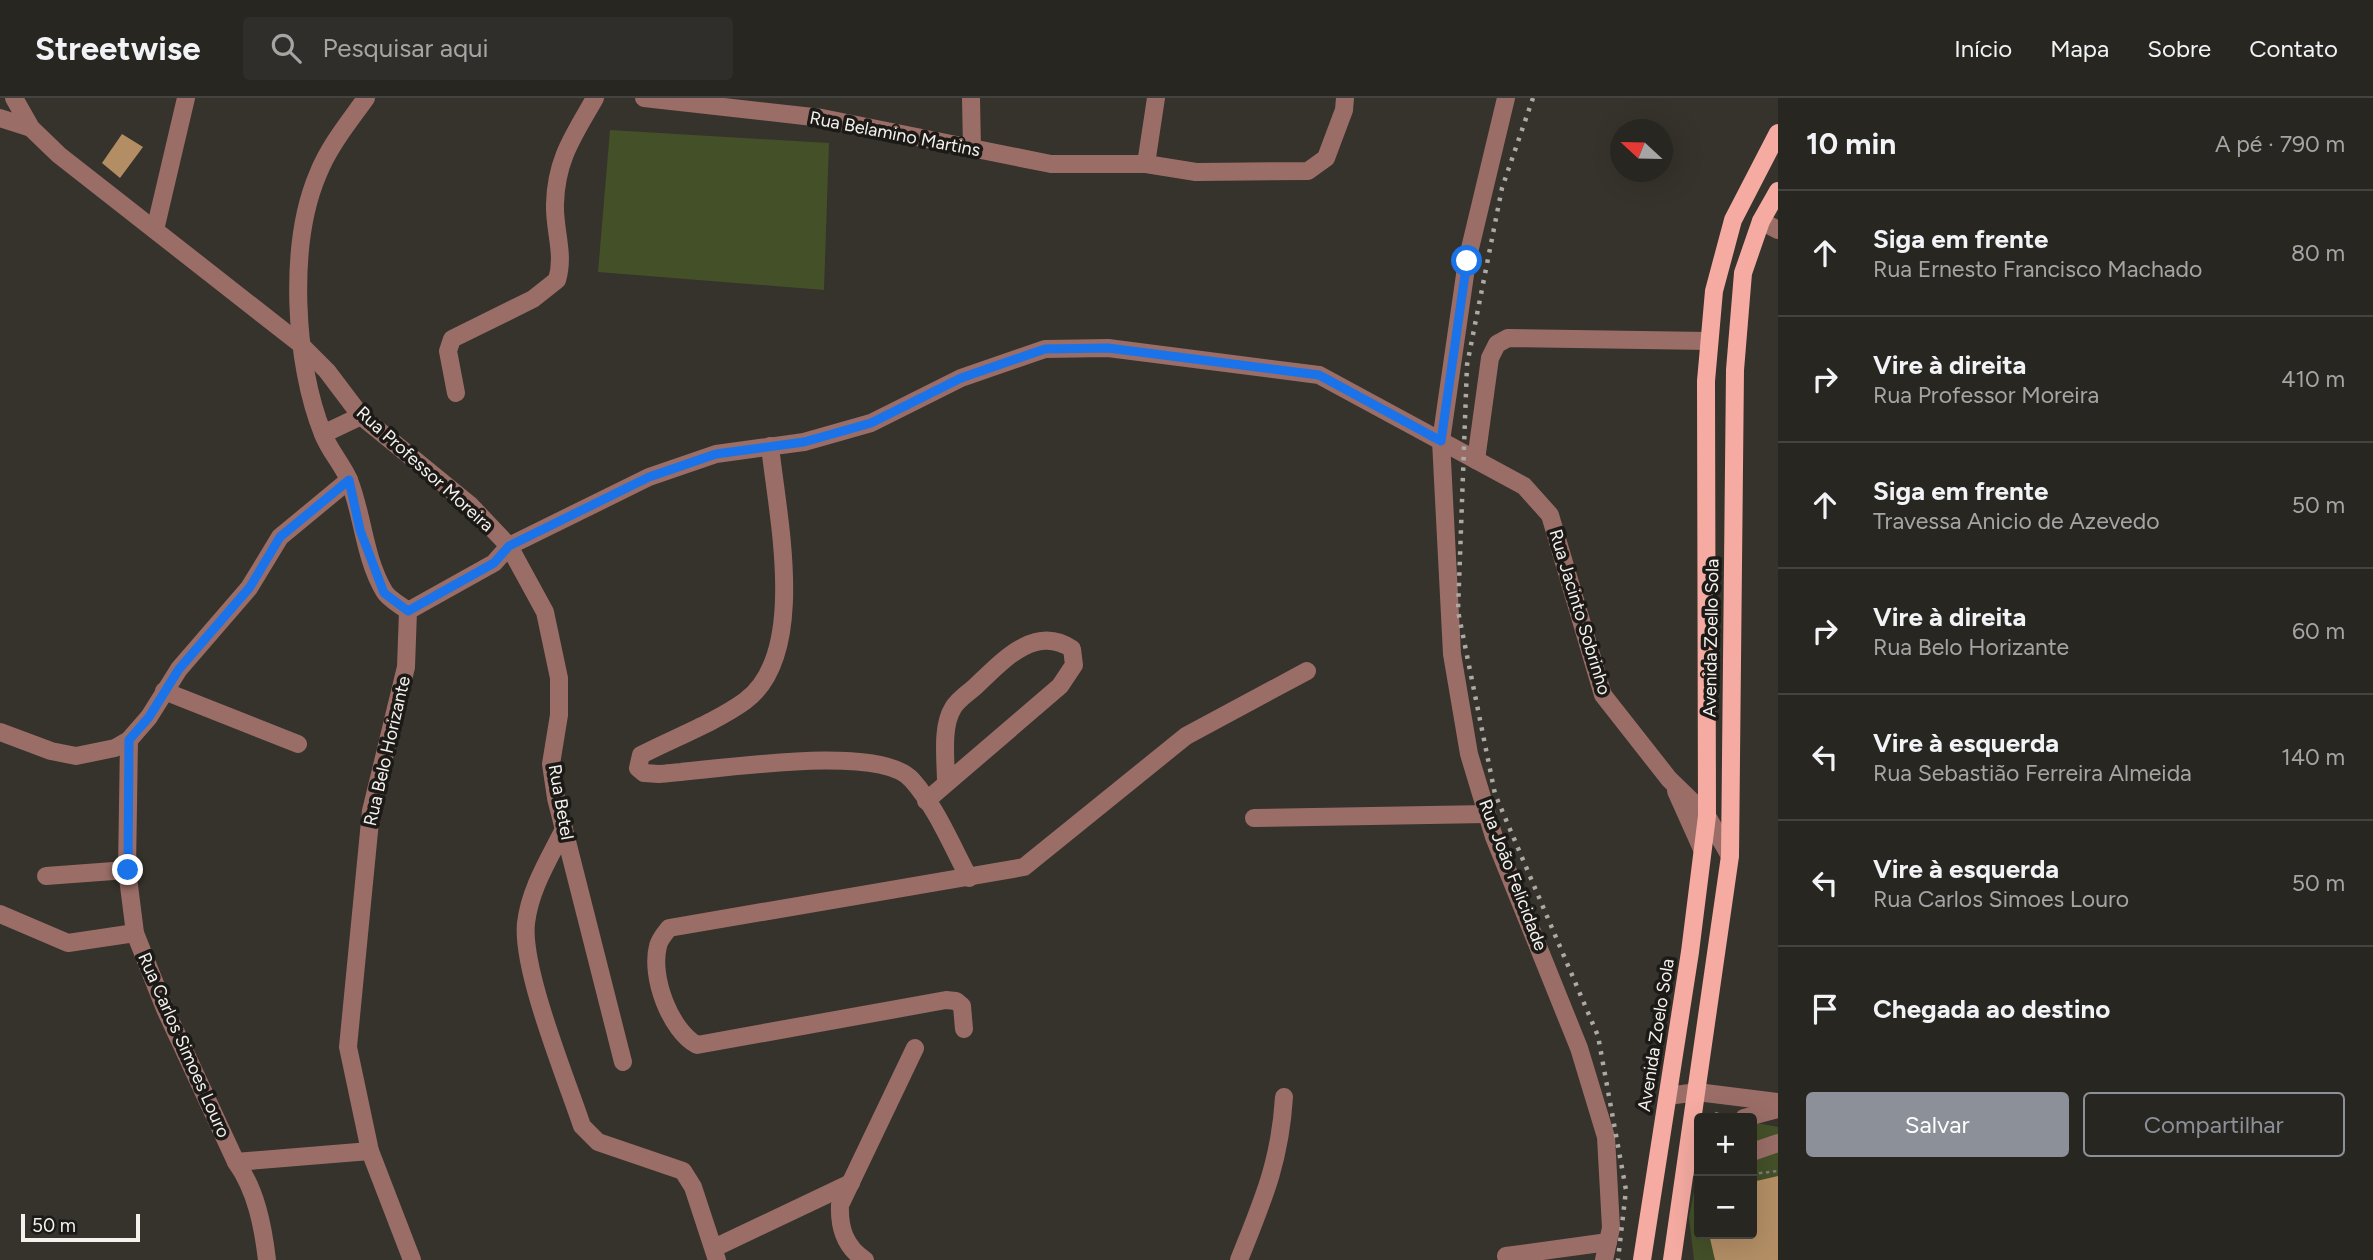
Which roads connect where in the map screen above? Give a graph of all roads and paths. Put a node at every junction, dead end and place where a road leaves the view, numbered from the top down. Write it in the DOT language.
graph roads {
  1 [pos="14,98"];
  2 [pos="186,98"];
  3 [pos="366,98"];
  4 [pos="595,98"];
  5 [pos="644,98"];
  6 [pos="971,98"];
  7 [pos="1156,98"];
  8 [pos="1345,98"];
  9 [pos="1506,98"];
  10 [pos="672,99"];
  11 [pos="0,118"];
  12 [pos="31,128"];
  13 [pos="1778,133"];
  14 [pos="972,148"];
  15 [pos="1146,164"];
  16 [pos="1778,191"];
  17 [pos="1761,221"];
  18 [pos="155,230"];
  19 [pos="1778,230"];
  20 [pos="1709,341"];
  21 [pos="299,343"];
  22 [pos="456,393"];
  23 [pos="361,416"];
  24 [pos="323,433"];
  25 [pos="1441,441"];
  26 [pos="770,446"];
  27 [pos="1476,460"];
  28 [pos="349,480"];
  29 [pos="509,546"];
  30 [pos="408,611"];
  31 [pos="1307,671"];
  32 [pos="164,691"];
  33 [pos="0,732"];
  34 [pos="129,740"];
  35 [pos="298,744"];
  36 [pos="1669,779"];
  37 [pos="946,783"];
  38 [pos="926,801"];
  39 [pos="1487,814"];
  40 [pos="1707,816"];
  41 [pos="1254,818"];
  42 [pos="564,828"];
  43 [pos="1702,849"];
  44 [pos="1730,856"];
  45 [pos="128,870"];
  46 [pos="46,876"];
  47 [pos="969,878"];
  48 [pos="0,914"];
  49 [pos="135,933"];
  50 [pos="964,1029"];
  51 [pos="915,1048"];
  52 [pos="623,1062"];
  53 [pos="1697,1092"];
  54 [pos="1668,1096"];
  55 [pos="1284,1097"];
  56 [pos="1778,1102"];
  57 [pos="1778,1109"];
  58 [pos="1757,1115"];
  59 [pos="1778,1143"];
  60 [pos="1757,1150"];
  61 [pos="370,1151"];
  62 [pos="236,1162"];
  63 [pos="1692,1170"];
  64 [pos="1778,1171"];
  65 [pos="1757,1173"];
  66 [pos="851,1183"];
  67 [pos="1606,1251"];
  68 [pos="716,1254"];
  69 [pos="1506,1256"];
  70 [pos="267,1260"];
  71 [pos="412,1260"];
  72 [pos="865,1260"];
  73 [pos="1239,1260"];
  74 [pos="1642,1260"];
  75 [pos="1672,1260"];
  1 -- 12 [label="street, Rua Professor Moreira"];
  2 -- 18 [label="street"];
  3 -- 21 [label="street"];
  4 -- 22 [label="street"];
  5 -- 10 [label="street, Rua Belamino Martins"];
  6 -- 14 [label="street"];
  7 -- 15 [label="street"];
  8 -- 15 [label="street, Rua Belamino Martins"];
  9 -- 25 [label="street, Rua João Felicidade"];
  10 -- 14 [label="street, Rua Belamino Martins"];
  11 -- 12 [label="street"];
  12 -- 18 [label="street, Rua Professor Moreira"];
  13 -- 20 [label="main road, Avenida Zoello Sola"];
  14 -- 15 [label="street, Rua Belamino Martins"];
  16 -- 17 [label="main road, Avenida Zoello Sola"];
  17 -- 19 [label="street"];
  17 -- 44 [label="main road, Avenida Zoello Sola"];
  18 -- 21 [label="street, Rua Professor Moreira"];
  20 -- 27 [label="street"];
  20 -- 40 [label="main road, Avenida Zoello Sola"];
  21 -- 23 [label="street, Rua Professor Moreira"];
  21 -- 24 [label="street"];
  23 -- 24 [label="street"];
  23 -- 29 [label="street, Rua Professor Moreira"];
  24 -- 28 [label="street"];
  25 -- 26 [label="street, Rua Professor Moreira"];
  25 -- 27 [label="street, Rua Jacinto Sobrinho"];
  25 -- 39 [label="street, Rua João Felicidade"];
  26 -- 29 [label="street, Rua Professor Moreira"];
  26 -- 38 [label="street"];
  27 -- 36 [label="street, Rua Jacinto Sobrinho"];
  28 -- 30 [label="street"];
  28 -- 32 [label="street"];
  29 -- 30 [label="street"];
  29 -- 42 [label="street, Rua Betel"];
  30 -- 61 [label="street, Rua Belo Horizante"];
  31 -- 47 [label="street"];
  32 -- 34 [label="street"];
  32 -- 35 [label="street"];
  33 -- 34 [label="street"];
  34 -- 45 [label="street, Rua Carlos Simoes Louro"];
  36 -- 40 [label="street, Rua Jacinto Sobrinho"];
  36 -- 43 [label="street, Rua Jacinto Sobrinho"];
  37 -- 37 [label="street"];
  37 -- 38 [label="street"];
  38 -- 47 [label="street"];
  39 -- 41 [label="street"];
  39 -- 67 [label="street, Rua João Felicidade"];
  40 -- 43 [label="main road, Avenida Zoelo Sola"];
  40 -- 44 [label="street, Rua Jacinto Sobrinho"];
  42 -- 52 [label="street, Rua Betel"];
  42 -- 68 [label="street"];
  43 -- 54 [label="main road, Avenida Zoelo Sola"];
  44 -- 53 [label="main road, Avenida Zoello Sola"];
  45 -- 46 [label="street"];
  45 -- 49 [label="street, Rua Carlos Simoes Louro"];
  47 -- 50 [label="street"];
  48 -- 49 [label="street"];
  49 -- 62 [label="street, Rua Carlos Simoes Louro"];
  51 -- 66 [label="street"];
  53 -- 54 [label="street"];
  53 -- 56 [label="street"];
  53 -- 63 [label="main road"];
  54 -- 74 [label="main road, Avenida Zoelo Sola"];
  55 -- 73 [label="street"];
  57 -- 58 [label="street"];
  59 -- 60 [label="street"];
  61 -- 62 [label="street"];
  61 -- 71 [label="street, Rua Belo Horizante"];
  62 -- 70 [label="street, Rua Carlos Simoes Louro"];
  63 -- 75 [label="main road"];
  64 -- 65 [label="path"];
  66 -- 68 [label="street"];
  66 -- 72 [label="street"];
  67 -- 69 [label="street"];
}
